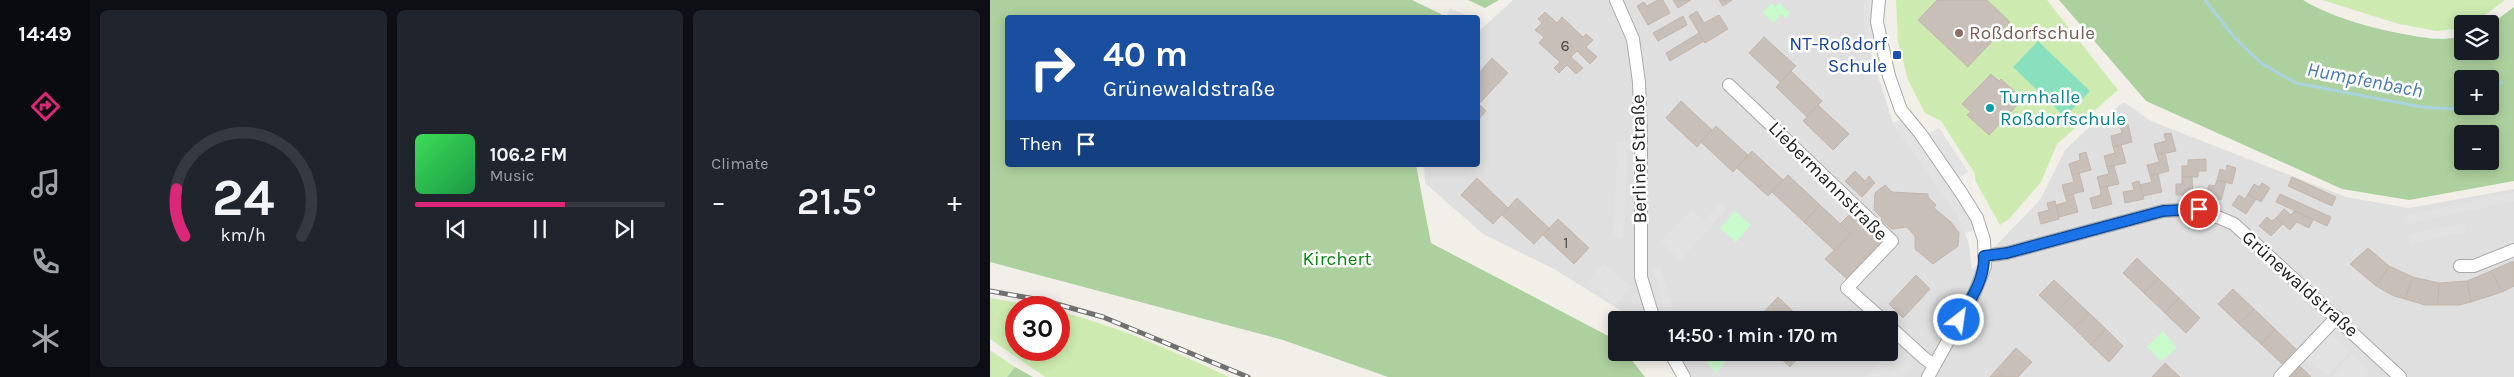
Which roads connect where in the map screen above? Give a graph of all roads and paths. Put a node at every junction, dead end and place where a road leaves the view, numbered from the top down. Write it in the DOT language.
graph roads {
  1 [pos="1616,0"];
  2 [pos="1879,0"];
  3 [pos="1729,85"];
  4 [pos="2514,250"];
  5 [pos="1984,256"];
  6 [pos="2460,266"];
  7 [pos="1651,311"];
  8 [pos="1873,311"];
  9 [pos="2337,318"];
  10 [pos="1898,334"];
  11 [pos="1675,361"];
  12 [pos="1934,365"];
  13 [pos="1684,377"];
  14 [pos="1928,377"];
  15 [pos="2280,377"];
  16 [pos="2400,377"];
  1 -- 7 [label="street, Berliner Straße"];
  2 -- 5 [label="street"];
  3 -- 8 [label="street, Liebermannstraße"];
  4 -- 6 [label="street"];
  5 -- 9 [label="street, Grünewaldstraße"];
  5 -- 12 [label="street"];
  9 -- 15 [label="street"];
  9 -- 16 [label="street, Grünewaldstraße"];
  10 -- 12 [label="street"];
  11 -- 13 [label="street"];
  12 -- 14 [label="street"];
}
